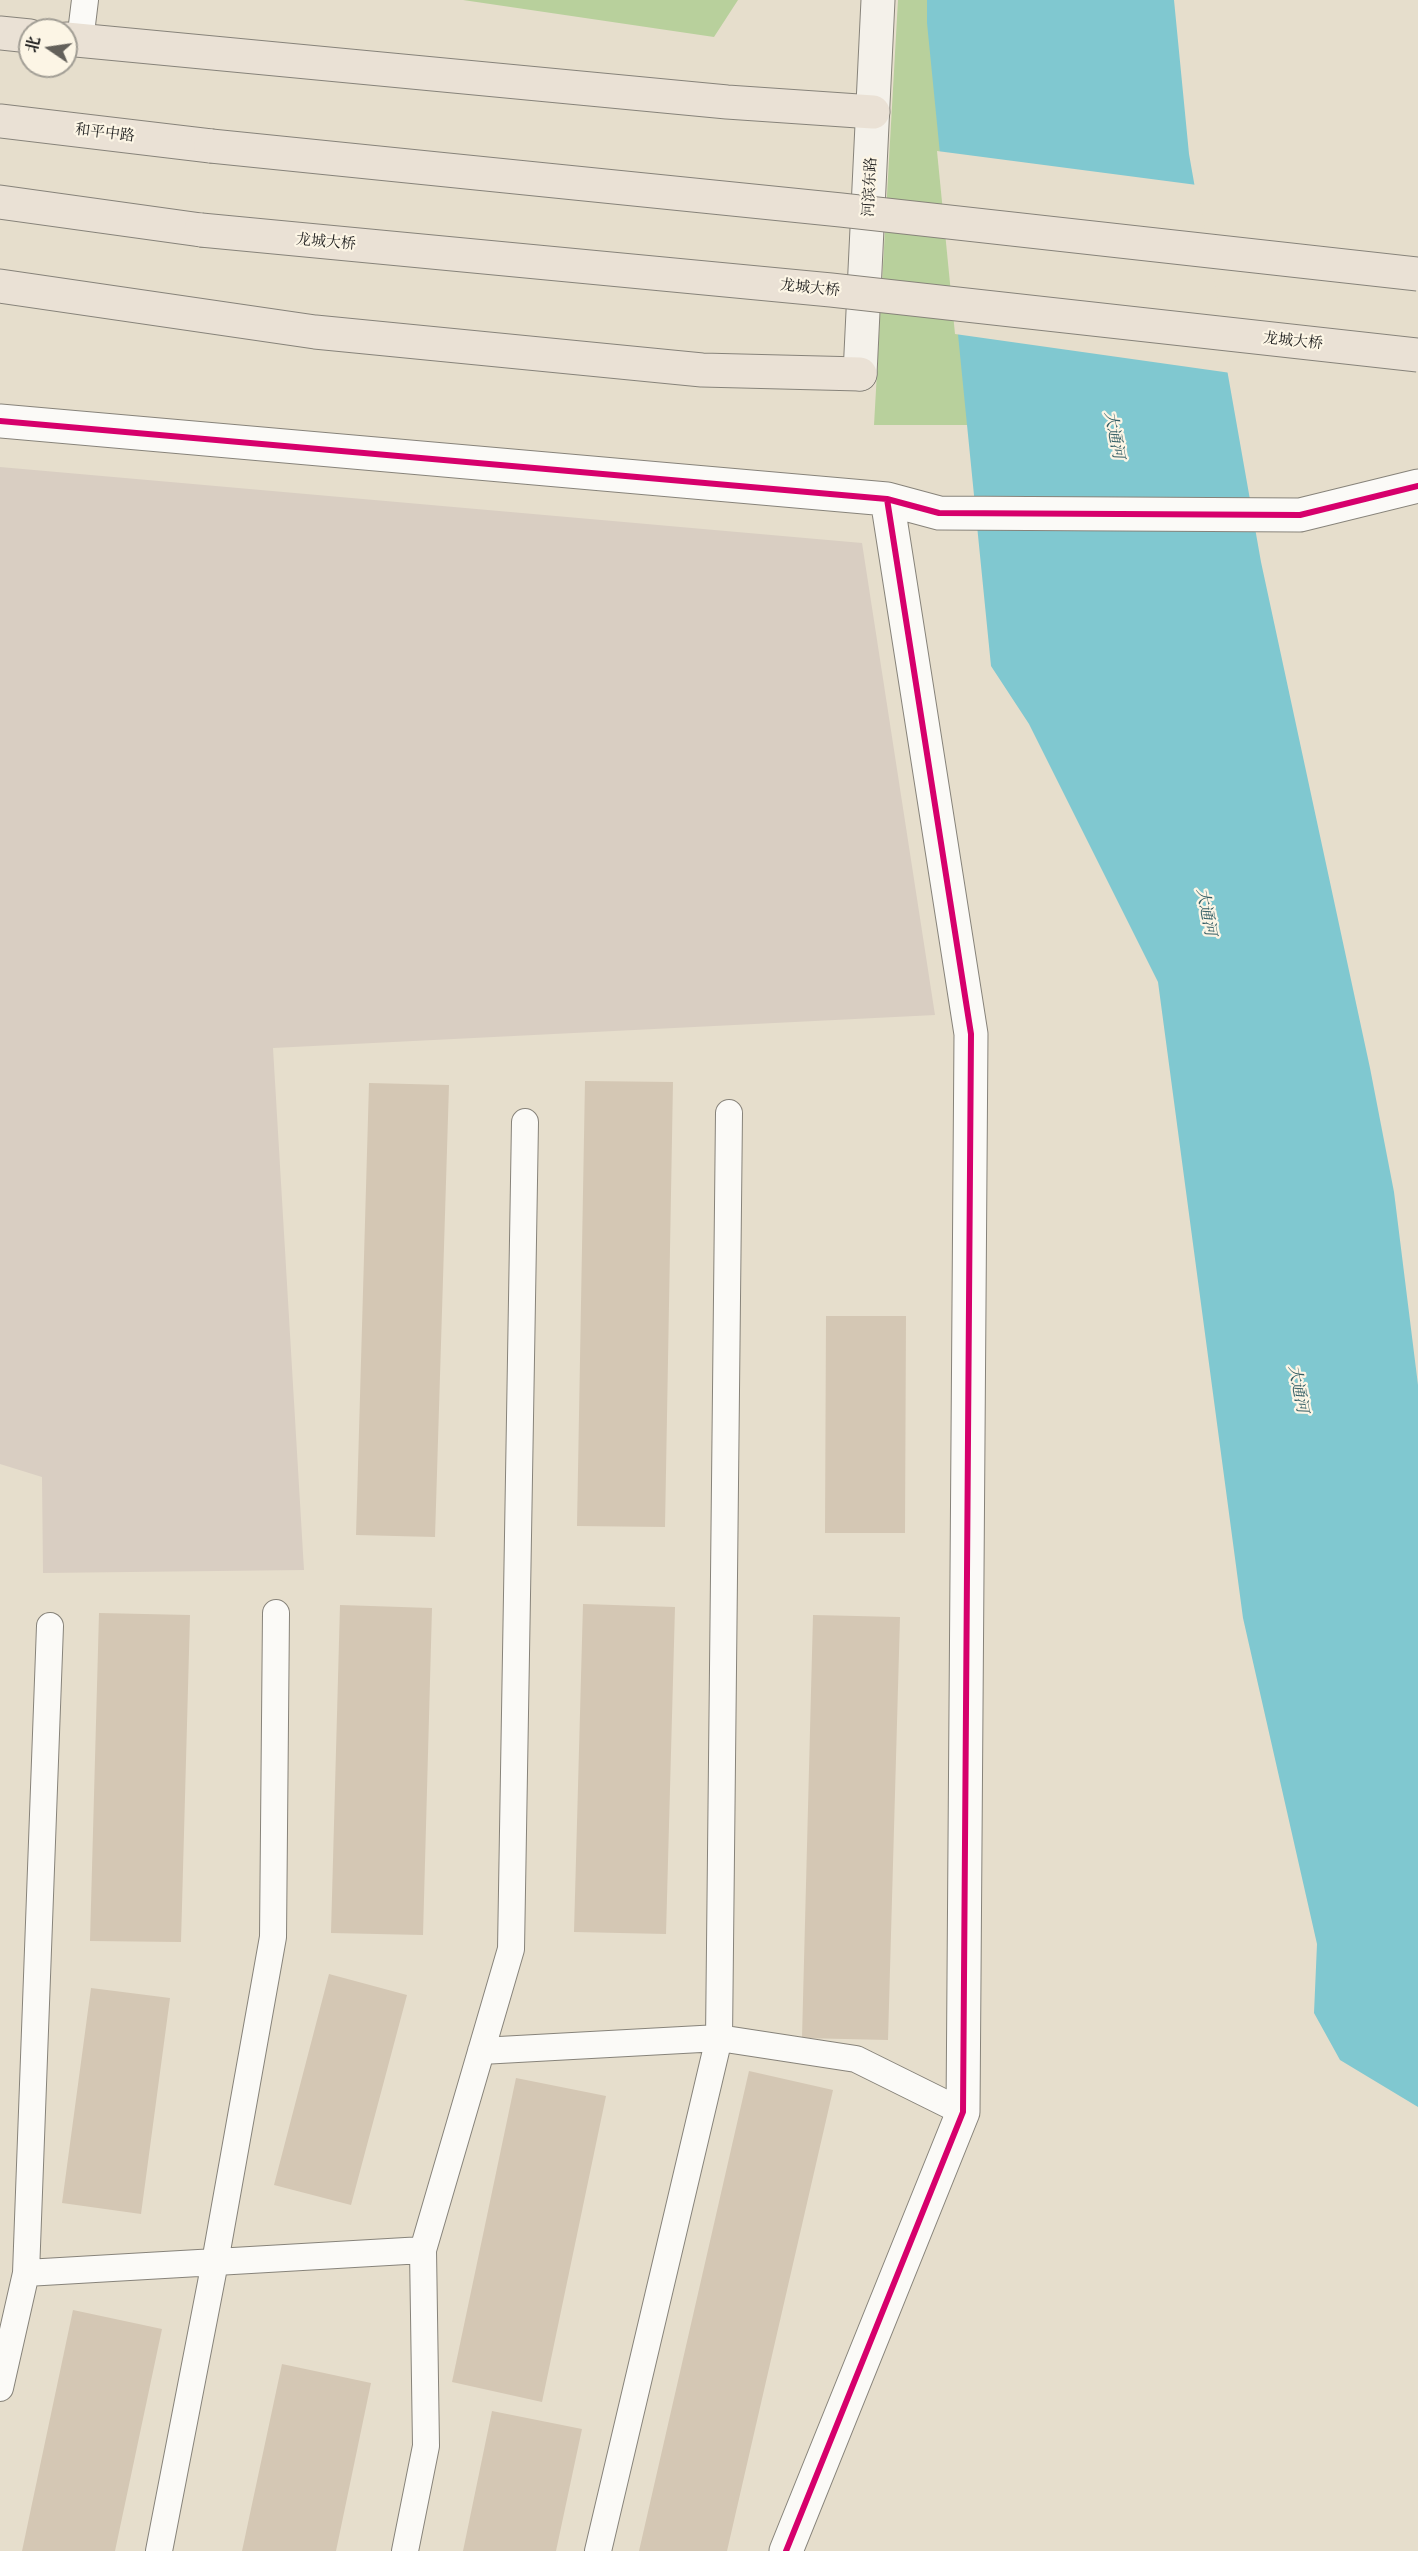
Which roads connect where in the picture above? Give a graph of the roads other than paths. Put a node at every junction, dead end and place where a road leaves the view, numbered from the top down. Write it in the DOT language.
graph roads {
  1 [pos="85,0"];
  2 [pos="856,0"];
  3 [pos="878,0"];
  4 [pos="78,23"];
  5 [pos="0,33"];
  6 [pos="18,35"];
  7 [pos="78,40"];
  8 [pos="864,111"];
  9 [pos="0,121"];
  10 [pos="0,202"];
  11 [pos="1418,274"];
  12 [pos="0,286"];
  13 [pos="1418,355"];
  14 [pos="0,421"];
  15 [pos="1418,486"];
  16 [pos="887,499"];
  17 [pos="729,1113"];
  18 [pos="525,1122"];
  19 [pos="276,1612"];
  20 [pos="50,1626"];
  21 [pos="719,2038"];
  22 [pos="481,2051"];
  23 [pos="963,2112"];
  24 [pos="423,2250"];
  25 [pos="215,2262"];
  26 [pos="26,2273"];
  27 [pos="0,2388"];
  28 [pos="159,2551"];
  29 [pos="405,2551"];
  30 [pos="598,2551"];
  31 [pos="786,2551"];
  1 -- 4 [label="lane"];
  2 -- 8 [label="main road, 河滨东路"];
  3 -- 8 [label="main road, 河滨东路"];
  5 -- 6 [label="main road"];
  7 -- 8 [label="main road"];
  8 -- 12 [label="main road, 河滨东路"];
  9 -- 11 [label="main road, 和平中路, bridge"];
  10 -- 13 [label="main road, 龙城大桥, bridge"];
  14 -- 16 [label="street"];
  15 -- 16 [label="street"];
  16 -- 23 [label="street"];
  17 -- 21 [label="lane"];
  18 -- 22 [label="lane"];
  19 -- 25 [label="lane"];
  20 -- 26 [label="lane"];
  21 -- 22 [label="lane"];
  21 -- 23 [label="lane"];
  21 -- 30 [label="lane"];
  22 -- 24 [label="lane"];
  23 -- 31 [label="street"];
  24 -- 25 [label="lane"];
  24 -- 29 [label="lane"];
  25 -- 26 [label="lane"];
  25 -- 28 [label="lane"];
  26 -- 27 [label="lane"];
}
